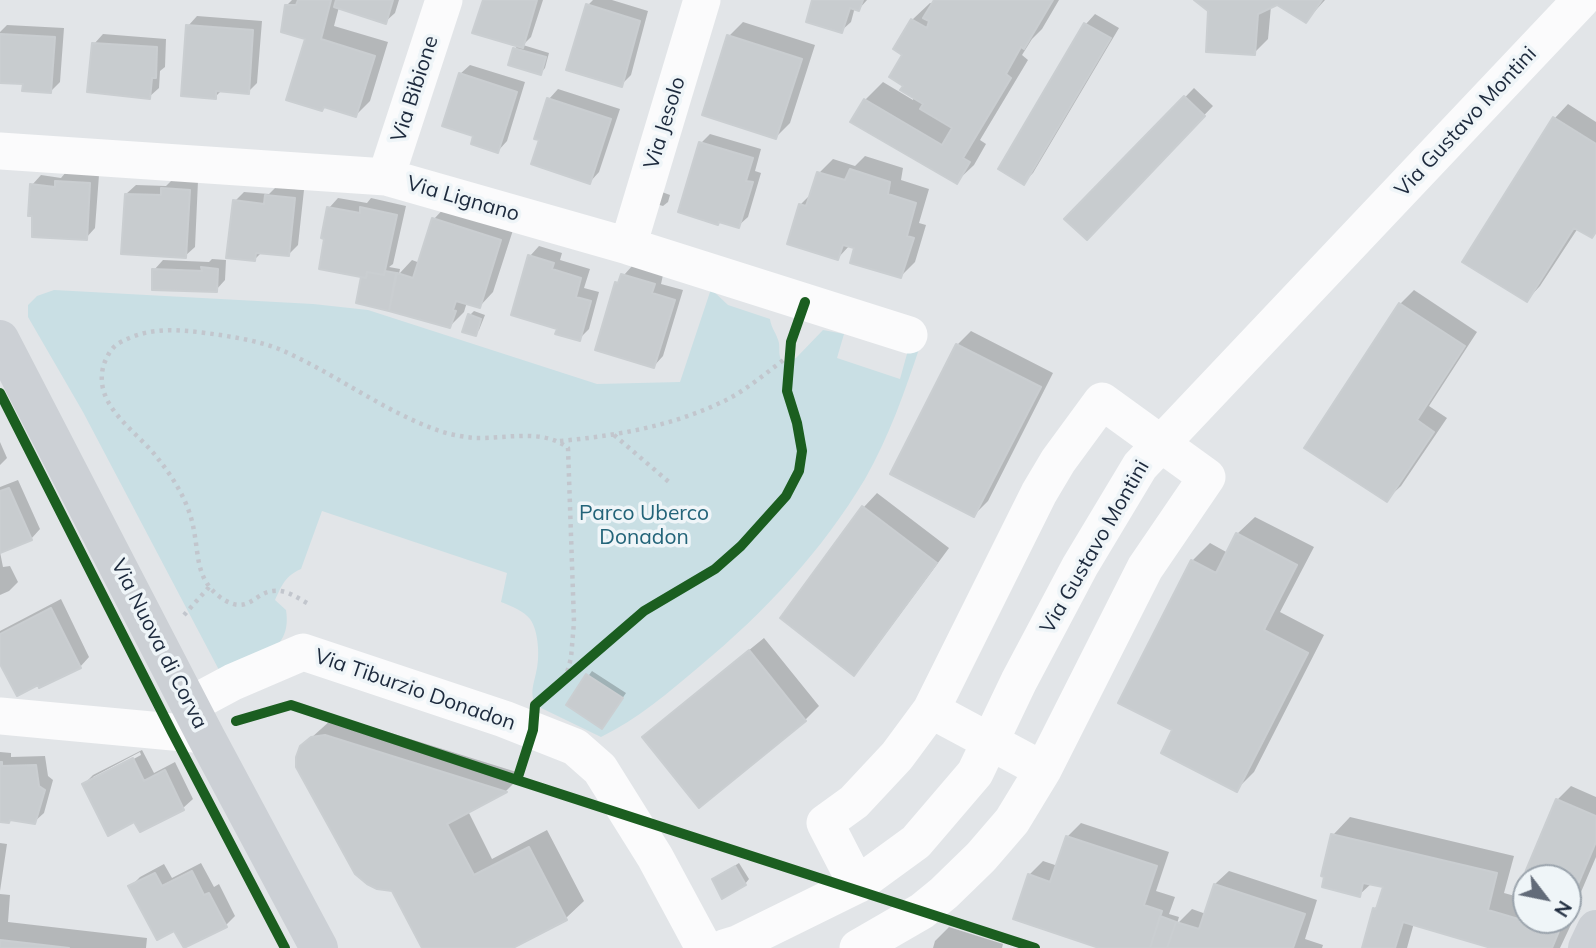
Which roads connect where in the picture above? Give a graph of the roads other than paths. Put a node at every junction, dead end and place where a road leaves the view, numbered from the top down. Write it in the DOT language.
graph roads {
  1 [pos="444,0"];
  2 [pos="702,0"];
  3 [pos="1581,0"];
  4 [pos="0,151"];
  5 [pos="386,177"];
  6 [pos="628,246"];
  7 [pos="909,335"];
  8 [pos="0,339"];
  9 [pos="1159,442"];
  10 [pos="931,710"];
  11 [pos="0,716"];
  12 [pos="197,720"];
  13 [pos="990,741"];
  14 [pos="1043,770"];
  15 [pos="857,886"];
  16 [pos="1596,929"];
  17 [pos="319,948"];
  18 [pos="704,948"];
  19 [pos="724,948"];
  20 [pos="859,948"];
  21 [pos="1587,948"];
  1 -- 5 [label="street, Via Bibione"];
  2 -- 6 [label="street, Via Jesolo"];
  3 -- 9 [label="street, Via Gustavo Montini"];
  4 -- 5 [label="street, Via Lignano"];
  5 -- 6 [label="street, Via Lignano"];
  6 -- 7 [label="street, Via Lignano"];
  8 -- 12 [label="main road, Via Nuova di Corva"];
  9 -- 10 [label="street"];
  9 -- 13 [label="street, Via Gustavo Montini"];
  9 -- 14 [label="street"];
  10 -- 13 [label="street"];
  10 -- 15 [label="street"];
  11 -- 12 [label="street"];
  12 -- 17 [label="main road, Via Nuova di Corva"];
  12 -- 18 [label="street, Via Tiburzio Donadon"];
  13 -- 14 [label="street"];
  13 -- 15 [label="street, Via Gustavo Montini"];
  14 -- 20 [label="street"];
  15 -- 19 [label="street, Via Gustavo Montini"];
  16 -- 21 [label="main road"];
}
